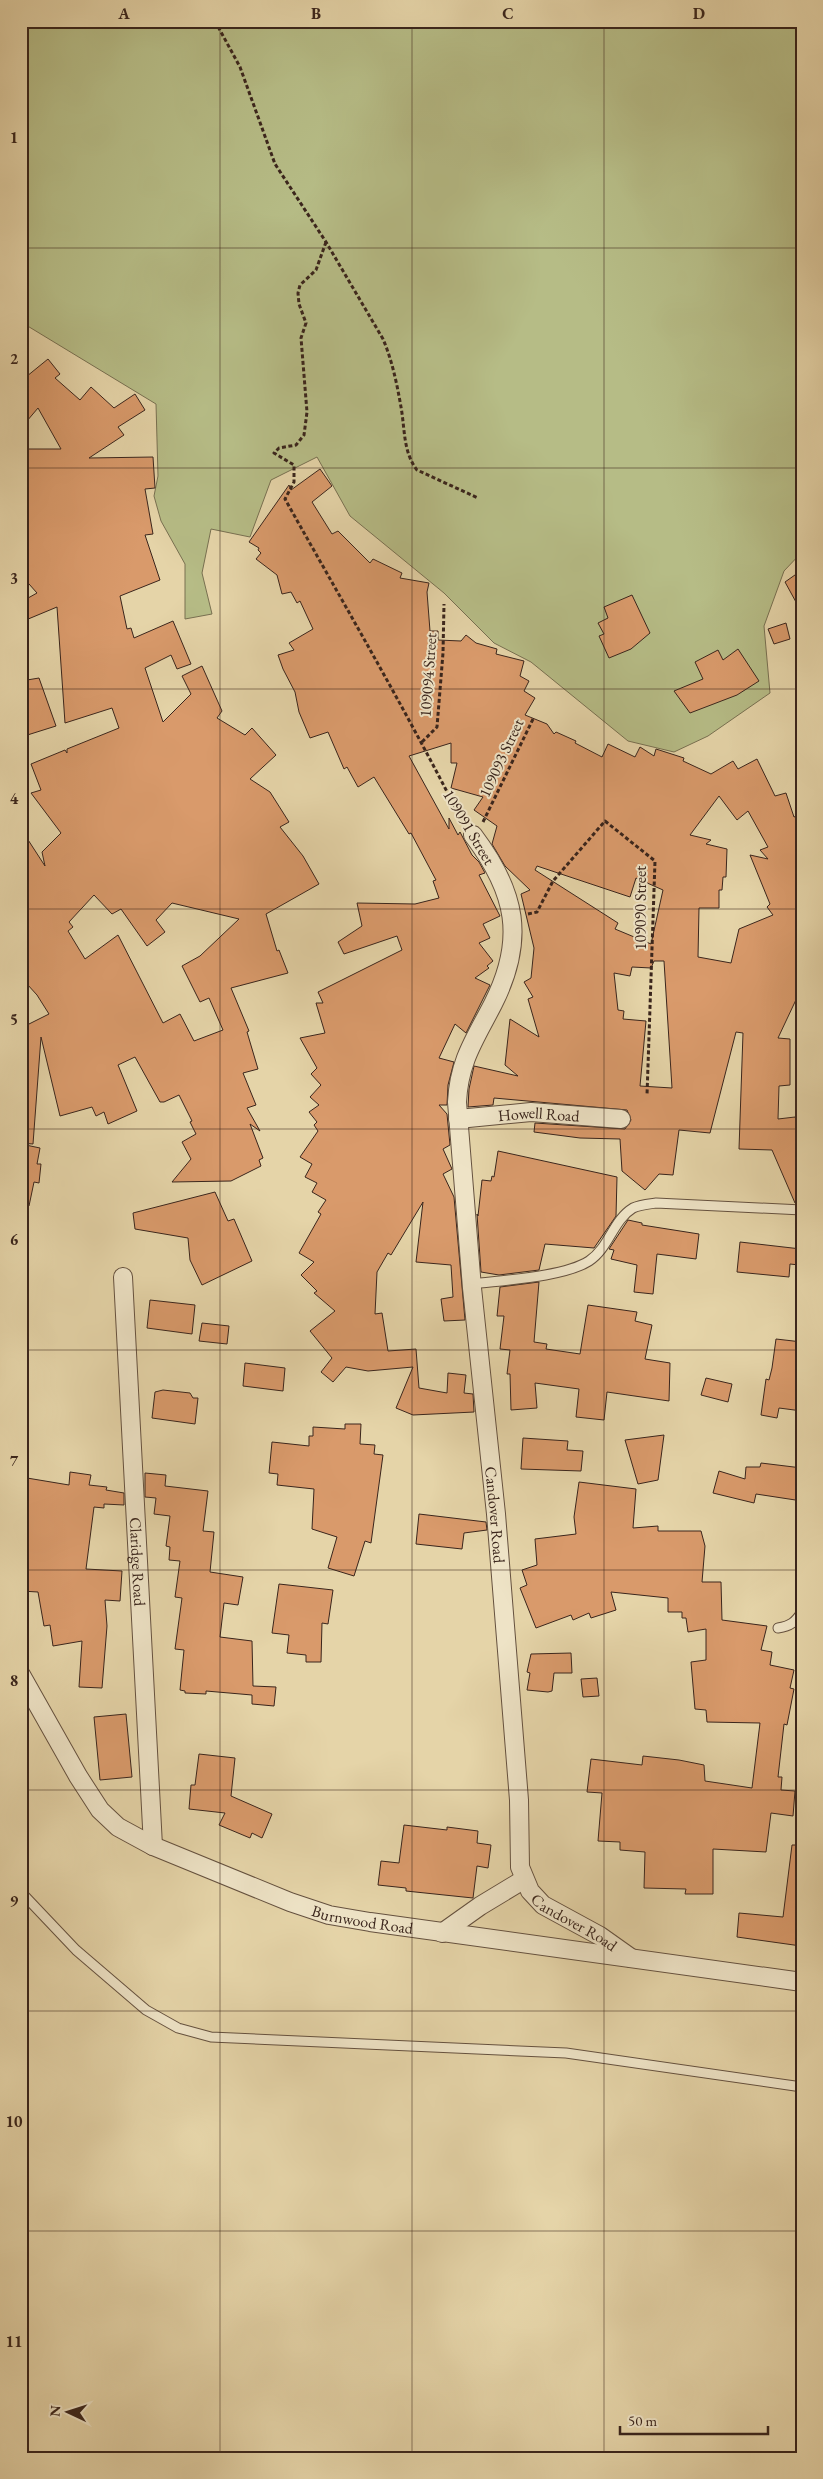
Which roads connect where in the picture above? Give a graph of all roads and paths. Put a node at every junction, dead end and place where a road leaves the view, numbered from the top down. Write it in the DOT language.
graph roads {
  1 [pos="215,21"];
  2 [pos="326,242"];
  3 [pos="478,498"];
  4 [pos="444,604"];
  5 [pos="534,717"];
  6 [pos="422,742"];
  7 [pos="473,835"];
  8 [pos="513,917"];
  9 [pos="647,1095"];
  10 [pos="458,1119"];
  11 [pos="621,1119"];
  12 [pos="460,1150"];
  13 [pos="802,1210"];
  14 [pos="123,1277"];
  15 [pos="472,1284"];
  16 [pos="802,1612"];
  17 [pos="778,1628"];
  18 [pos="21,1675"];
  19 [pos="153,1846"];
  20 [pos="524,1880"];
  21 [pos="21,1892"];
  22 [pos="442,1933"];
  23 [pos="631,1958"];
  24 [pos="802,1982"];
  25 [pos="802,2087"];
  1 -- 2 [label="path"];
  2 -- 3 [label="path"];
  2 -- 6 [label="path, 109091 Street"];
  4 -- 6 [label="path, 109094 Street"];
  5 -- 7 [label="path, 109093 Street"];
  6 -- 7 [label="path, 109091 Street"];
  7 -- 8 [label="street, 109091 Street"];
  8 -- 9 [label="path, 109090 Street"];
  8 -- 10 [label="street, 109091 Street"];
  10 -- 11 [label="street, Howell Road"];
  10 -- 12 [label="street, 109091 Street"];
  12 -- 15 [label="street, Candover Road"];
  13 -- 15 [label="lane"];
  14 -- 19 [label="street, Claridge Road"];
  15 -- 20 [label="street, Candover Road"];
  16 -- 17 [label="lane"];
  18 -- 19 [label="street, Burnwood Road"];
  19 -- 22 [label="street, Burnwood Road"];
  20 -- 22 [label="street, Candover Road"];
  20 -- 23 [label="street, Candover Road"];
  21 -- 25 [label="lane"];
  22 -- 23 [label="street, Burnwood Road"];
  23 -- 24 [label="street, Burnwood Road"];
}
